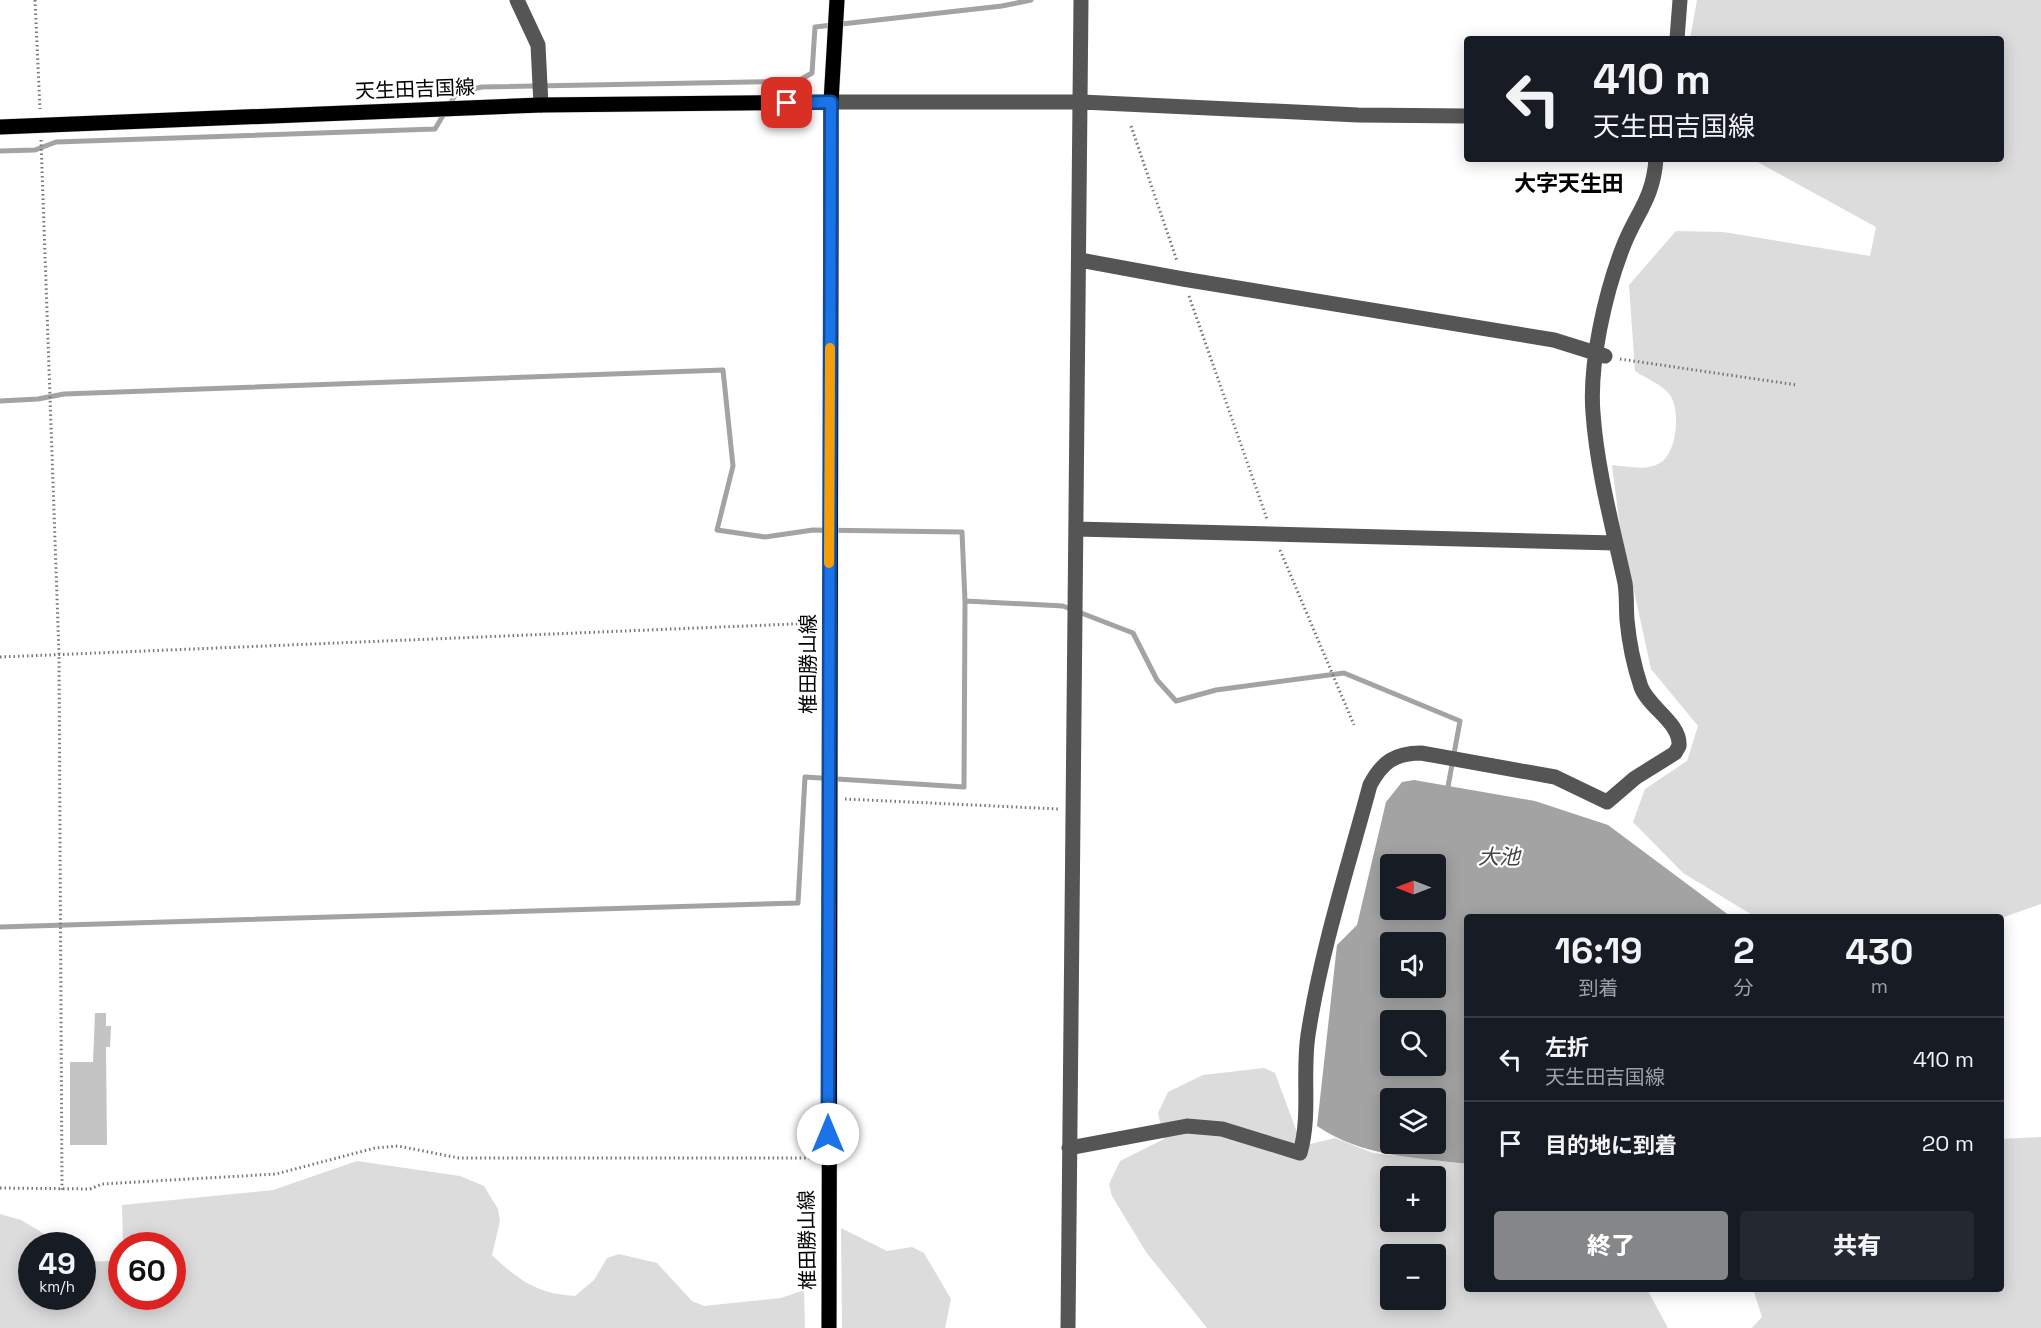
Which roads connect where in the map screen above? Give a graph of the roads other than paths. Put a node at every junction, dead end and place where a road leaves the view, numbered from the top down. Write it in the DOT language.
graph roads {
  1 [pos="517,0"];
  2 [pos="837,0"];
  3 [pos="1082,0"];
  4 [pos="1680,0"];
  5 [pos="1677,36"];
  6 [pos="831,102"];
  7 [pos="1082,102"];
  8 [pos="541,105"];
  9 [pos="1464,116"];
  10 [pos="0,127"];
  11 [pos="1656,162"];
  12 [pos="1080,260"];
  13 [pos="1602,356"];
  14 [pos="1076,529"];
  15 [pos="1615,543"];
  16 [pos="1069,1148"];
  17 [pos="829,1328"];
  18 [pos="1068,1328"];
  1 -- 8 [label="street"];
  2 -- 6 [label="main road, 椎田勝山線"];
  3 -- 7 [label="street"];
  4 -- 5 [label="street"];
  6 -- 7 [label="street"];
  6 -- 8 [label="main road, 天生田吉国線"];
  6 -- 17 [label="main road, 椎田勝山線"];
  7 -- 9 [label="street"];
  7 -- 12 [label="street"];
  8 -- 10 [label="main road, 天生田吉国線"];
  11 -- 13 [label="street"];
  12 -- 13 [label="street"];
  12 -- 14 [label="street"];
  13 -- 15 [label="street"];
  14 -- 15 [label="street"];
  14 -- 16 [label="street"];
  15 -- 16 [label="street"];
  16 -- 18 [label="street"];
}
